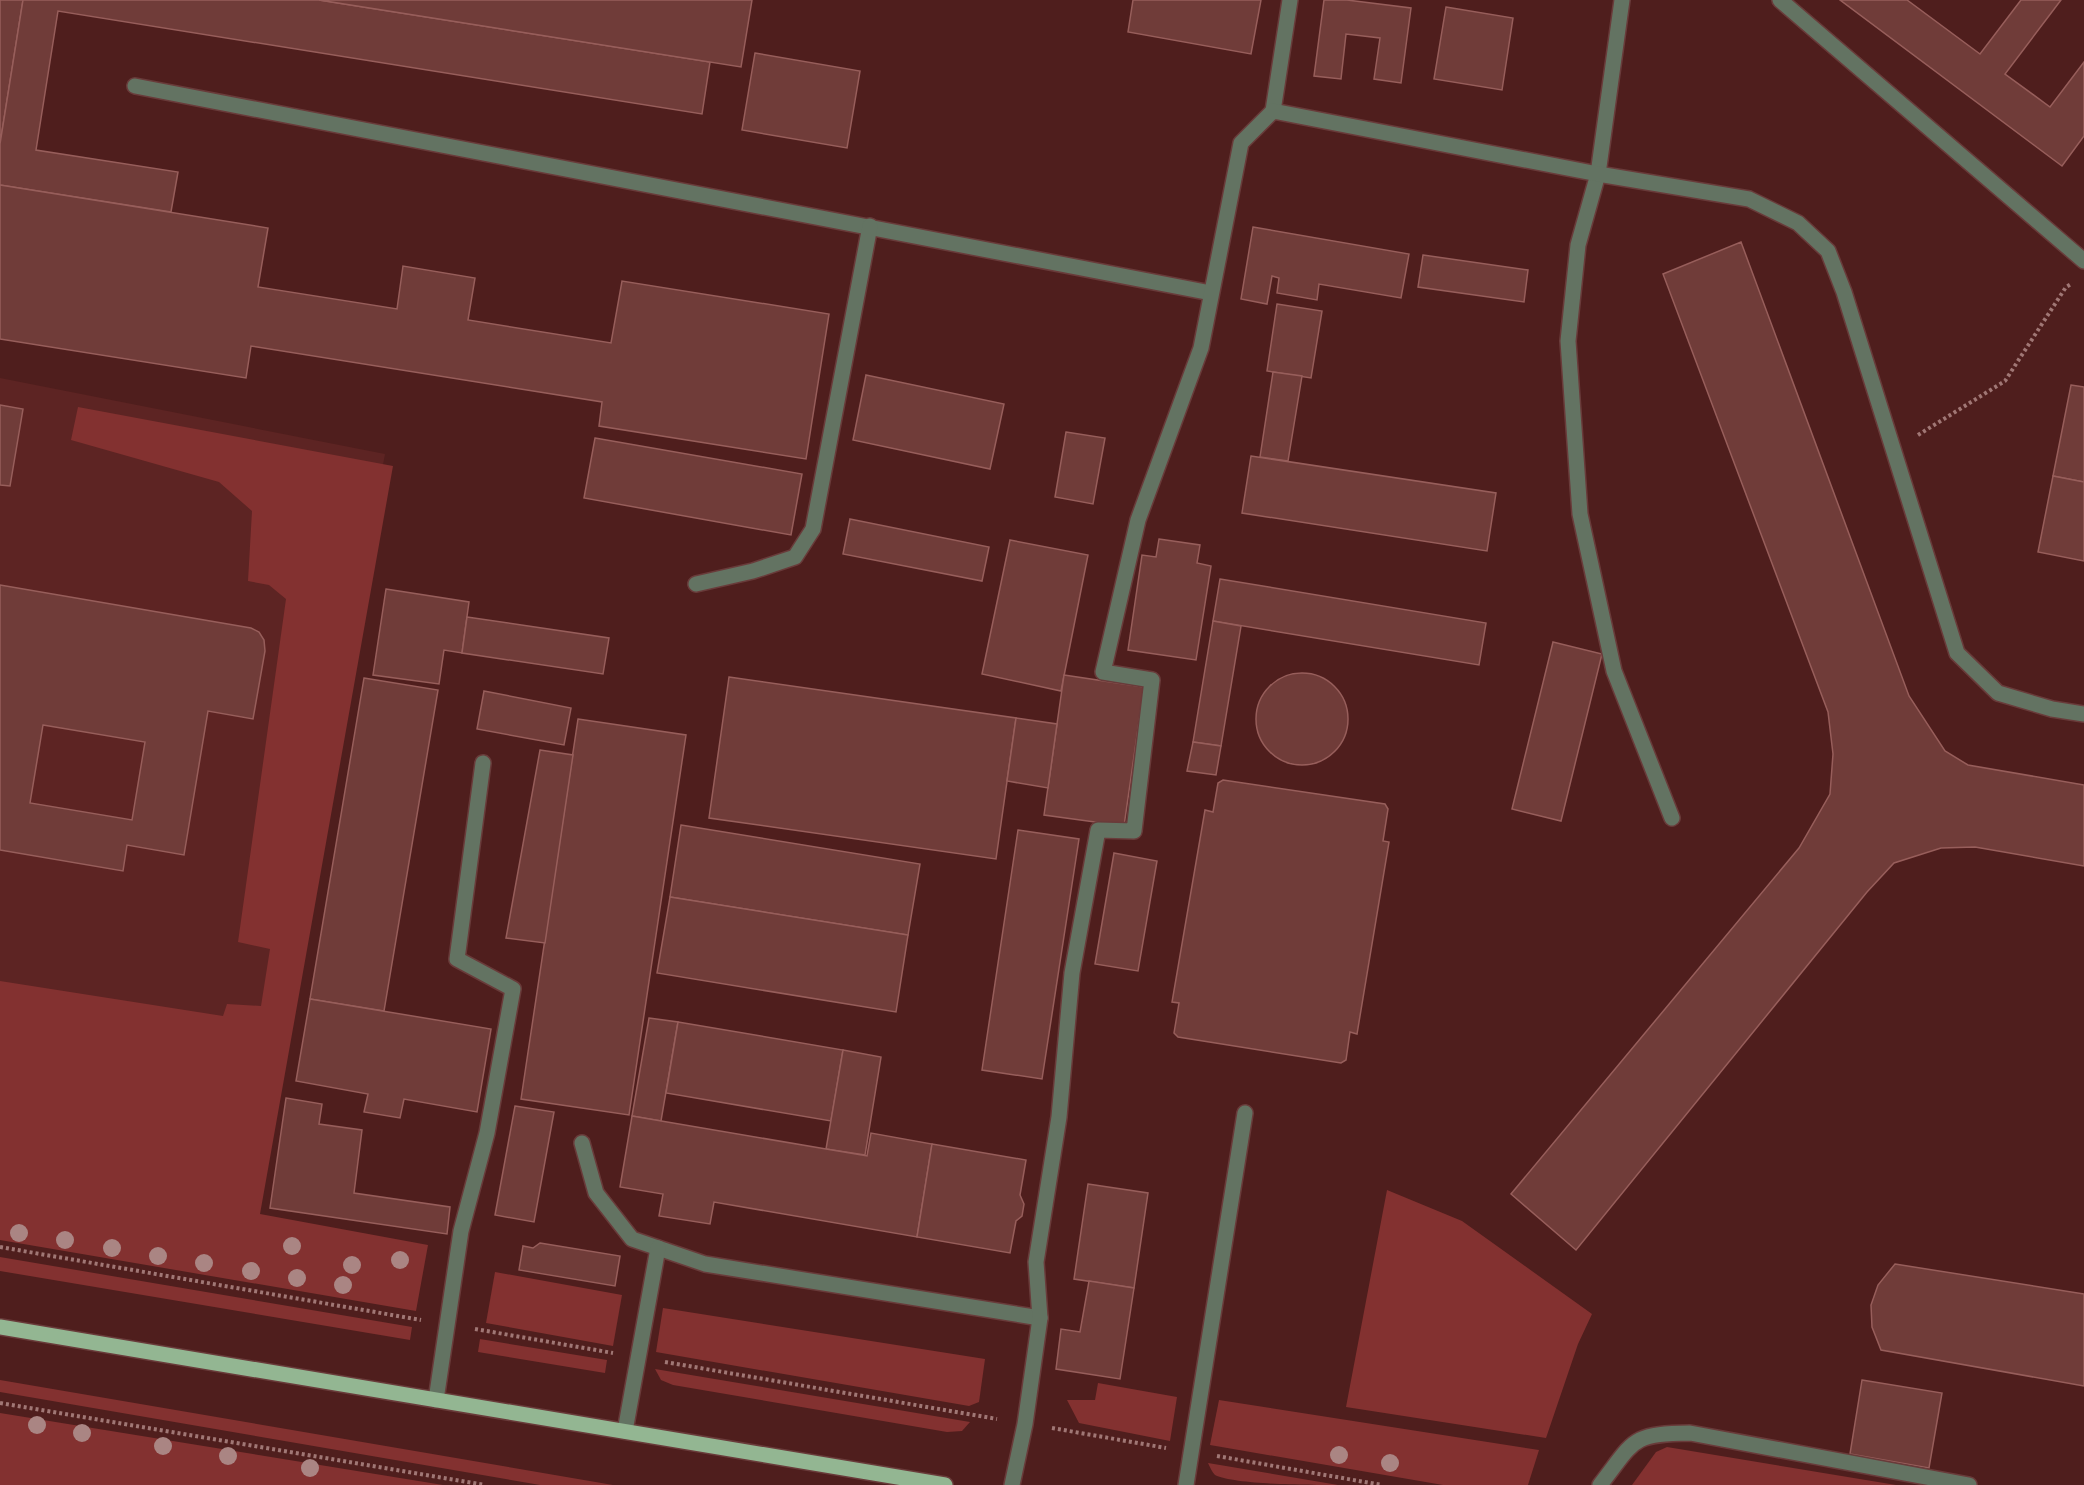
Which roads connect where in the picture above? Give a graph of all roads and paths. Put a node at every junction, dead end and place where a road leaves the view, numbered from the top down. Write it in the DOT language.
graph roads {
  1 [pos="1290,0"];
  2 [pos="1622,0"];
  3 [pos="1780,0"];
  4 [pos="135,86"];
  5 [pos="1273,111"];
  6 [pos="1598,174"];
  7 [pos="870,226"];
  8 [pos="2084,261"];
  9 [pos="2075,281"];
  10 [pos="1211,292"];
  11 [pos="1893,450"];
  12 [pos="696,584"];
  13 [pos="2084,714"];
  14 [pos="483,763"];
  15 [pos="1672,818"];
  16 [pos="1245,1113"];
  17 [pos="582,1143"];
  18 [pos="0,1247"];
  19 [pos="658,1248"];
  20 [pos="1040,1318"];
  21 [pos="447,1324"];
  22 [pos="0,1327"];
  23 [pos="638,1357"];
  24 [pos="436,1400"];
  25 [pos="0,1402"];
  26 [pos="1025,1424"];
  27 [pos="625,1431"];
  28 [pos="1191,1452"];
  29 [pos="485,1485"];
  30 [pos="945,1485"];
  31 [pos="1012,1485"];
  32 [pos="1186,1485"];
  33 [pos="1382,1485"];
  34 [pos="1600,1485"];
  35 [pos="1970,1485"];
  1 -- 5 [label="street"];
  2 -- 6 [label="street"];
  3 -- 8 [label="street"];
  4 -- 7 [label="street"];
  5 -- 6 [label="street"];
  5 -- 10 [label="street"];
  6 -- 11 [label="street"];
  6 -- 15 [label="street"];
  7 -- 10 [label="street"];
  7 -- 12 [label="street"];
  9 -- 11 [label="path"];
  10 -- 20 [label="street"];
  11 -- 13 [label="street"];
  14 -- 21 [label="street"];
  16 -- 28 [label="street"];
  17 -- 19 [label="street"];
  18 -- 21 [label="path"];
  19 -- 20 [label="street"];
  19 -- 23 [label="street"];
  20 -- 26 [label="street"];
  21 -- 23 [label="path"];
  21 -- 24 [label="street"];
  22 -- 24 [label="main road"];
  23 -- 26 [label="path"];
  23 -- 27 [label="street"];
  24 -- 27 [label="main road"];
  25 -- 29 [label="path"];
  26 -- 28 [label="path"];
  26 -- 31 [label="street"];
  27 -- 30 [label="main road"];
  28 -- 32 [label="street"];
  28 -- 33 [label="path"];
  34 -- 35 [label="street"];
}
